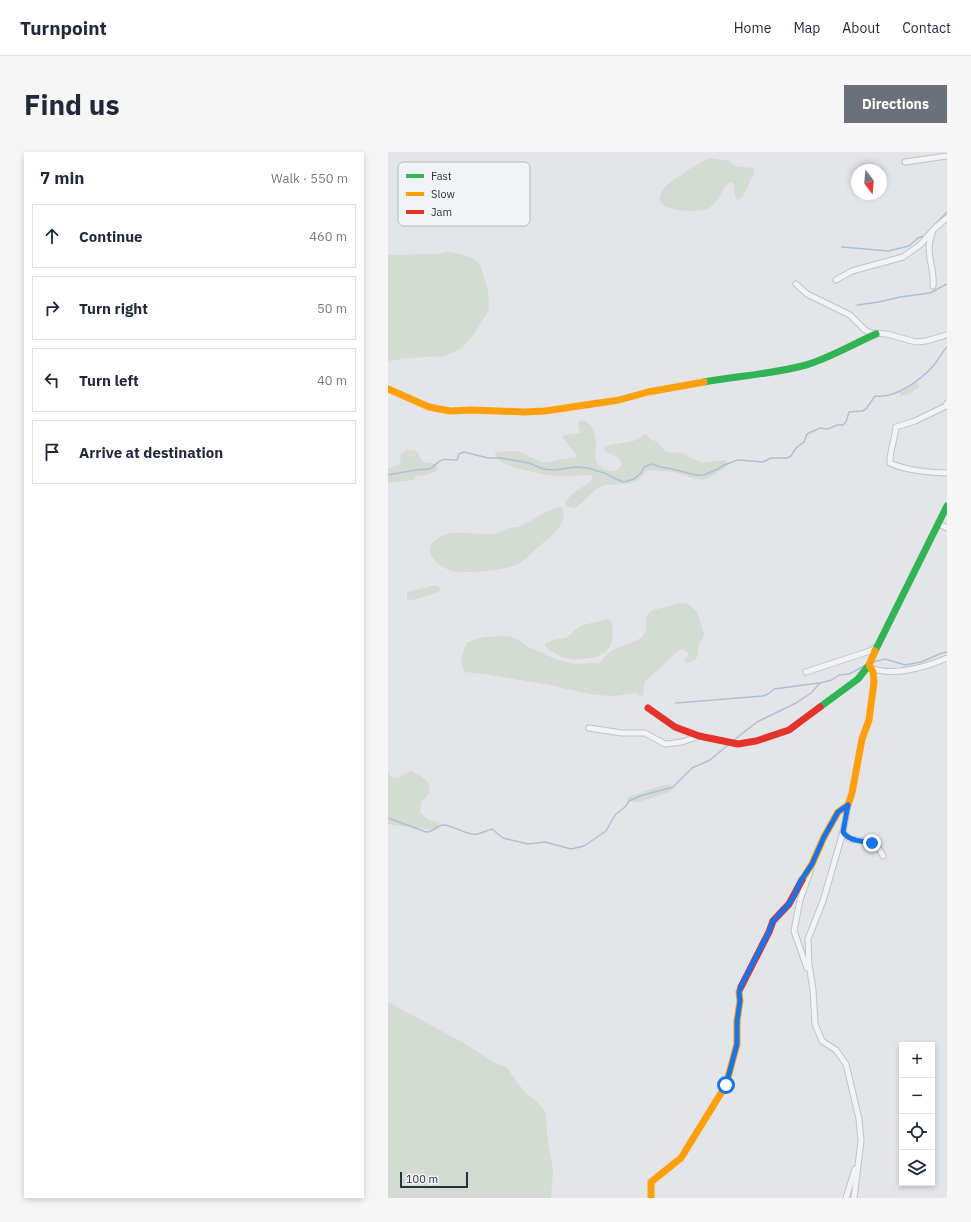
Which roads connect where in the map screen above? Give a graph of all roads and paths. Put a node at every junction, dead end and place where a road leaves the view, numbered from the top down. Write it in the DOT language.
graph roads {
  1 [pos="947,156"];
  2 [pos="905,162"];
  3 [pos="947,218"];
  4 [pos="935,228"];
  5 [pos="836,280"];
  6 [pos="796,284"];
  7 [pos="933,286"];
  8 [pos="876,334"];
  9 [pos="947,335"];
  10 [pos="388,389"];
  11 [pos="947,403"];
  12 [pos="947,473"];
  13 [pos="947,506"];
  14 [pos="939,522"];
  15 [pos="947,528"];
  16 [pos="876,647"];
  17 [pos="947,658"];
  18 [pos="870,666"];
  19 [pos="806,672"];
  20 [pos="648,708"];
  21 [pos="589,728"];
  22 [pos="699,736"];
  23 [pos="848,805"];
  24 [pos="843,832"];
  25 [pos="883,856"];
  26 [pos="812,864"];
  27 [pos="811,980"];
  28 [pos="858,1161"];
  29 [pos="651,1198"];
  30 [pos="846,1198"];
  31 [pos="854,1198"];
  1 -- 2 [label="street"];
  3 -- 4 [label="street"];
  4 -- 5 [label="street"];
  4 -- 7 [label="street"];
  6 -- 8 [label="street"];
  8 -- 9 [label="street"];
  8 -- 10 [label="street"];
  11 -- 12 [label="street"];
  13 -- 14 [label="street"];
  14 -- 15 [label="street"];
  14 -- 16 [label="street"];
  16 -- 18 [label="street"];
  16 -- 19 [label="street"];
  17 -- 18 [label="street"];
  18 -- 22 [label="street"];
  18 -- 23 [label="street"];
  20 -- 22 [label="street"];
  21 -- 22 [label="street"];
  23 -- 24 [label="street"];
  23 -- 26 [label="street"];
  24 -- 25 [label="street"];
  24 -- 27 [label="street"];
  26 -- 27 [label="street"];
  26 -- 29 [label="street"];
  27 -- 28 [label="street"];
  28 -- 30 [label="street"];
  28 -- 31 [label="street"];
}
